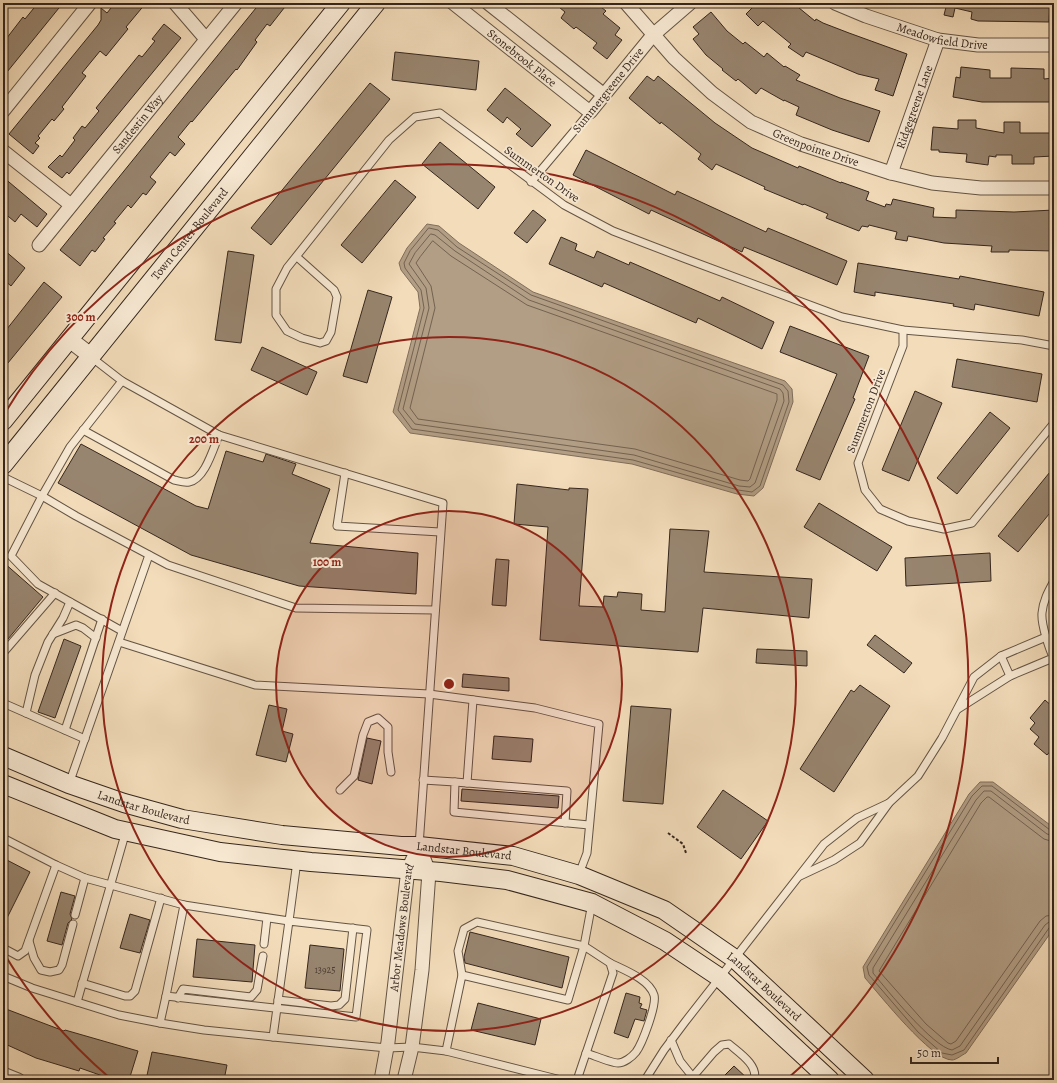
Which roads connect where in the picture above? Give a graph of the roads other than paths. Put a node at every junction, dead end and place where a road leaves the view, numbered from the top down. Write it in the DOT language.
graph roads {
  1 [pos="90,3"];
  2 [pos="175,3"];
  3 [pos="236,3"];
  4 [pos="341,3"];
  5 [pos="376,3"];
  6 [pos="453,3"];
  7 [pos="488,3"];
  8 [pos="626,3"];
  9 [pos="690,3"];
  10 [pos="835,3"];
  11 [pos="653,35"];
  12 [pos="206,39"];
  13 [pos="938,40"];
  14 [pos="1054,45"];
  15 [pos="604,95"];
  16 [pos="3,110"];
  17 [pos="590,112"];
  18 [pos="3,151"];
  19 [pos="891,173"];
  20 [pos="531,182"];
  21 [pos="1054,188"];
  22 [pos="71,205"];
  23 [pos="39,245"];
  24 [pos="297,257"];
  25 [pos="903,330"];
  26 [pos="69,339"];
  27 [pos="1054,346"];
  28 [pos="91,356"];
  29 [pos="122,381"];
  30 [pos="3,421"];
  31 [pos="1054,423"];
  32 [pos="83,430"];
  33 [pos="219,435"];
  34 [pos="3,465"];
  35 [pos="345,473"];
  36 [pos="3,477"];
  37 [pos="42,496"];
  38 [pos="440,532"];
  39 [pos="149,554"];
  40 [pos="1054,581"];
  41 [pos="55,593"];
  42 [pos="70,602"];
  43 [pos="435,610"];
  44 [pos="102,619"];
  45 [pos="122,631"];
  46 [pos="53,634"];
  47 [pos="1046,637"];
  48 [pos="96,638"];
  49 [pos="119,642"];
  50 [pos="3,653"];
  51 [pos="1000,656"];
  52 [pos="1054,659"];
  53 [pos="1010,676"];
  54 [pos="429,694"];
  55 [pos="474,700"];
  56 [pos="3,703"];
  57 [pos="958,709"];
  58 [pos="26,713"];
  59 [pos="65,730"];
  60 [pos="85,739"];
  61 [pos="3,756"];
  62 [pos="391,772"];
  63 [pos="424,780"];
  64 [pos="455,782"];
  65 [pos="467,783"];
  66 [pos="3,784"];
  67 [pos="69,784"];
  68 [pos="340,790"];
  69 [pos="889,803"];
  70 [pos="565,823"];
  71 [pos="589,825"];
  72 [pos="126,831"];
  73 [pos="3,838"];
  74 [pos="419,846"];
  75 [pos="297,860"];
  76 [pos="56,865"];
  77 [pos="408,870"];
  78 [pos="429,872"];
  79 [pos="579,875"];
  80 [pos="798,877"];
  81 [pos="85,878"];
  82 [pos="110,884"];
  83 [pos="161,898"];
  84 [pos="592,903"];
  85 [pos="184,905"];
  86 [pos="75,915"];
  87 [pos="267,918"];
  88 [pos="289,921"];
  89 [pos="73,924"];
  90 [pos="353,928"];
  91 [pos="29,941"];
  92 [pos="264,944"];
  93 [pos="584,946"];
  94 [pos="3,948"];
  95 [pos="263,956"];
  96 [pos="735,959"];
  97 [pos="610,963"];
  98 [pos="462,975"];
  99 [pos="3,976"];
  100 [pos="719,977"];
  101 [pos="82,983"];
  102 [pos="166,996"];
  103 [pos="178,998"];
  104 [pos="278,1000"];
  105 [pos="76,1002"];
  106 [pos="277,1008"];
  107 [pos="160,1023"];
  108 [pos="273,1037"];
  109 [pos="671,1040"];
  110 [pos="412,1047"];
  111 [pos="386,1048"];
  112 [pos="446,1051"];
  113 [pos="586,1053"];
  114 [pos="3,1074"];
  115 [pos="691,1078"];
  116 [pos="18,1080"];
  117 [pos="381,1080"];
  118 [pos="404,1080"];
  119 [pos="561,1080"];
  120 [pos="577,1080"];
  121 [pos="645,1080"];
  122 [pos="754,1080"];
  123 [pos="830,1080"];
  124 [pos="865,1080"];
  1 -- 16 [label="street"];
  2 -- 12 [label="street"];
  3 -- 12 [label="street, Sandestin Way"];
  4 -- 26 [label="main road"];
  5 -- 28 [label="main road, Town Center Boulevard"];
  6 -- 17 [label="street, Stonebrook Place"];
  7 -- 15 [label="street, Stonebrook Place"];
  8 -- 11 [label="street, Greenpointe Drive"];
  9 -- 11 [label="street, Summergreene Drive"];
  10 -- 13 [label="street, Meadowfield Drive"];
  11 -- 15 [label="street, Summergreene Drive"];
  11 -- 19 [label="street, Greenpointe Drive"];
  12 -- 22 [label="street, Sandestin Way"];
  13 -- 14 [label="street, Meadowfield Drive"];
  13 -- 19 [label="street, Ridgegreene Lane"];
  15 -- 17 [label="street, Summergreene Drive"];
  17 -- 20 [label="lane, Summergreene Drive"];
  18 -- 22 [label="street"];
  19 -- 21 [label="street, Greenpointe Drive"];
  20 -- 24 [label="lane, Summerton Drive"];
  20 -- 25 [label="lane, Summerton Drive"];
  22 -- 23 [label="street, Sandestin Way"];
  24 -- 24 [label="lane, Summerton Drive"];
  25 -- 27 [label="lane, Summerton Drive"];
  25 -- 31 [label="lane, Summerton Drive"];
  26 -- 28 [label="street"];
  26 -- 30 [label="main road"];
  28 -- 29 [label="lane"];
  28 -- 34 [label="main road, Town Center Boulevard"];
  29 -- 32 [label="lane"];
  29 -- 33 [label="lane"];
  32 -- 33 [label="lane"];
  32 -- 37 [label="lane"];
  33 -- 35 [label="lane"];
  35 -- 38 [label="lane"];
  35 -- 38 [label="lane"];
  36 -- 37 [label="lane"];
  37 -- 39 [label="lane"];
  37 -- 41 [label="lane"];
  38 -- 43 [label="lane"];
  39 -- 43 [label="lane"];
  39 -- 45 [label="lane"];
  40 -- 47 [label="lane"];
  41 -- 42 [label="lane"];
  41 -- 50 [label="lane"];
  42 -- 44 [label="lane"];
  42 -- 46 [label="lane"];
  43 -- 54 [label="lane"];
  44 -- 45 [label="lane"];
  44 -- 48 [label="lane"];
  45 -- 49 [label="lane"];
  46 -- 48 [label="lane"];
  46 -- 58 [label="lane"];
  47 -- 51 [label="lane"];
  47 -- 52 [label="lane"];
  48 -- 59 [label="lane"];
  49 -- 54 [label="lane"];
  49 -- 60 [label="lane"];
  51 -- 53 [label="lane"];
  51 -- 57 [label="lane"];
  52 -- 53 [label="lane"];
  53 -- 57 [label="lane"];
  54 -- 55 [label="lane"];
  54 -- 63 [label="lane"];
  55 -- 65 [label="lane"];
  55 -- 71 [label="lane"];
  56 -- 58 [label="lane"];
  57 -- 69 [label="lane"];
  58 -- 59 [label="lane"];
  59 -- 60 [label="lane"];
  60 -- 67 [label="lane"];
  61 -- 67 [label="main road, Landstar Boulevard"];
  62 -- 68 [label="lane"];
  63 -- 64 [label="lane"];
  63 -- 74 [label="lane"];
  64 -- 65 [label="lane"];
  64 -- 70 [label="lane"];
  65 -- 70 [label="lane"];
  66 -- 72 [label="main road, Landstar Boulevard"];
  67 -- 74 [label="main road, Landstar Boulevard"];
  69 -- 80 [label="lane"];
  69 -- 80 [label="lane"];
  70 -- 71 [label="lane"];
  71 -- 79 [label="lane"];
  72 -- 75 [label="main road, Landstar Boulevard"];
  72 -- 82 [label="lane"];
  73 -- 76 [label="lane"];
  74 -- 77 [label="street, Arbor Meadows Boulevard"];
  74 -- 78 [label="street, Arbor Meadows Boulevard"];
  74 -- 79 [label="main road, Landstar Boulevard"];
  75 -- 77 [label="main road, Landstar Boulevard"];
  75 -- 88 [label="lane"];
  76 -- 81 [label="lane"];
  76 -- 91 [label="lane"];
  77 -- 78 [label="main road, Landstar Boulevard"];
  77 -- 111 [label="street, Arbor Meadows Boulevard"];
  78 -- 84 [label="main road, Landstar Boulevard"];
  78 -- 110 [label="street, Arbor Meadows Boulevard"];
  79 -- 96 [label="main road, Landstar Boulevard"];
  80 -- 96 [label="lane"];
  81 -- 82 [label="lane"];
  81 -- 86 [label="lane"];
  82 -- 83 [label="lane"];
  82 -- 101 [label="lane"];
  83 -- 85 [label="lane"];
  83 -- 101 [label="lane"];
  84 -- 93 [label="lane"];
  84 -- 100 [label="main road, Landstar Boulevard"];
  85 -- 87 [label="lane"];
  85 -- 102 [label="lane"];
  87 -- 88 [label="lane"];
  87 -- 92 [label="lane"];
  88 -- 90 [label="lane"];
  88 -- 104 [label="lane"];
  89 -- 91 [label="lane"];
  90 -- 104 [label="lane"];
  90 -- 106 [label="lane"];
  91 -- 94 [label="lane"];
  93 -- 97 [label="lane"];
  93 -- 98 [label="lane"];
  93 -- 98 [label="lane"];
  95 -- 103 [label="lane"];
  96 -- 100 [label="lane"];
  96 -- 124 [label="main road, Landstar Boulevard"];
  97 -- 113 [label="lane"];
  97 -- 113 [label="lane"];
  98 -- 112 [label="lane"];
  99 -- 105 [label="lane"];
  100 -- 109 [label="lane"];
  100 -- 123 [label="main road, Landstar Boulevard"];
  101 -- 105 [label="lane"];
  102 -- 103 [label="lane"];
  102 -- 107 [label="lane"];
  103 -- 106 [label="lane"];
  104 -- 106 [label="lane"];
  105 -- 107 [label="lane"];
  106 -- 108 [label="lane"];
  107 -- 108 [label="lane"];
  108 -- 111 [label="lane"];
  109 -- 115 [label="lane"];
  109 -- 121 [label="lane"];
  110 -- 111 [label="lane"];
  110 -- 112 [label="lane"];
  110 -- 118 [label="street, Arbor Meadows Boulevard"];
  111 -- 117 [label="street, Arbor Meadows Boulevard"];
  112 -- 119 [label="lane"];
  113 -- 120 [label="lane"];
  114 -- 116 [label="street"];
  115 -- 122 [label="lane"];
}
